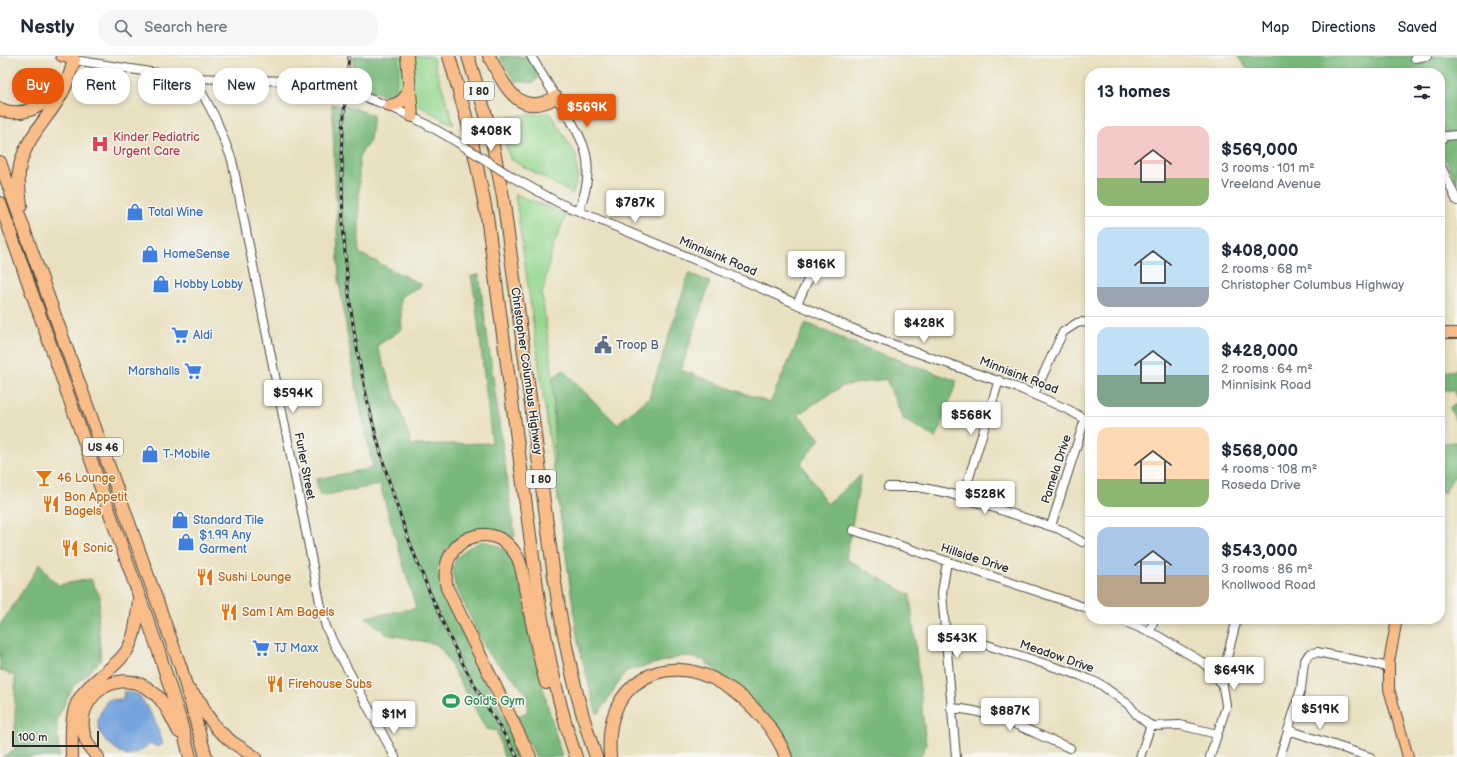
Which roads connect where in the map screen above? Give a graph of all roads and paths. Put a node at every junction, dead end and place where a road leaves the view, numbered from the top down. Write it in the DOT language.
graph roads {
  1 [pos="407,56"];
  2 [pos="449,56"];
  3 [pos="468,56"];
  4 [pos="489,56"];
  5 [pos="531,56"];
  6 [pos="1427,56"];
  7 [pos="67,58"];
  8 [pos="1416,58"];
  9 [pos="138,70"];
  10 [pos="205,78"];
  11 [pos="409,83"];
  12 [pos="556,97"];
  13 [pos="205,98"];
  14 [pos="390,106"];
  15 [pos="0,109"];
  16 [pos="412,116"];
  17 [pos="1457,135"];
  18 [pos="1445,136"];
  19 [pos="0,162"];
  20 [pos="1445,175"];
  21 [pos="1457,201"];
  22 [pos="0,203"];
  23 [pos="579,211"];
  24 [pos="22,223"];
  25 [pos="0,230"];
  26 [pos="819,256"];
  27 [pos="22,266"];
  28 [pos="797,304"];
  29 [pos="1085,322"];
  30 [pos="1445,333"];
  31 [pos="1457,333"];
  32 [pos="999,380"];
  33 [pos="1034,394"];
  34 [pos="1085,419"];
  35 [pos="1085,430"];
  36 [pos="888,487"];
  37 [pos="963,497"];
  38 [pos="1051,526"];
  39 [pos="853,530"];
  40 [pos="1082,542"];
  41 [pos="947,561"];
  42 [pos="140,597"];
  43 [pos="1085,607"];
  44 [pos="1131,624"];
  45 [pos="1152,624"];
  46 [pos="1236,624"];
  47 [pos="1396,624"];
  48 [pos="1150,632"];
  49 [pos="945,641"];
  50 [pos="1388,667"];
  51 [pos="1222,686"];
  52 [pos="187,687"];
  53 [pos="951,708"];
  54 [pos="562,711"];
  55 [pos="1151,725"];
  56 [pos="1288,730"];
  57 [pos="1218,734"];
  58 [pos="1070,748"];
  59 [pos="190,755"];
  60 [pos="72,757"];
  61 [pos="98,757"];
  62 [pos="206,757"];
  63 [pos="256,757"];
  64 [pos="395,757"];
  65 [pos="530,757"];
  66 [pos="576,757"];
  67 [pos="596,757"];
  68 [pos="610,757"];
  69 [pos="786,757"];
  70 [pos="956,757"];
  71 [pos="1140,757"];
  72 [pos="1210,757"];
  73 [pos="1280,757"];
  74 [pos="1370,757"];
  75 [pos="1408,757"];
  1 -- 11 [label="highway"];
  2 -- 54 [label="highway, Christopher Columbus Highway / I 80"];
  3 -- 67 [label="highway, Christopher Columbus Highway / I 80"];
  4 -- 12 [label="highway"];
  5 -- 12 [label="street"];
  6 -- 8 [label="street"];
  7 -- 9 [label="street, Minnisink Road"];
  7 -- 15 [label="highway"];
  7 -- 24 [label="highway"];
  10 -- 14 [label="street, Minnisink Road, bridge"];
  11 -- 14 [label="highway"];
  11 -- 16 [label="highway"];
  12 -- 23 [label="street"];
  13 -- 64 [label="street, Furler Street"];
  14 -- 16 [label="street, Minnisink Road"];
  16 -- 23 [label="street, Minnisink Road, bridge"];
  17 -- 18 [label="street"];
  19 -- 24 [label="highway, US 46"];
  20 -- 21 [label="street"];
  22 -- 27 [label="highway, US 46"];
  23 -- 28 [label="street, Minnisink Road"];
  24 -- 52 [label="highway, US 46"];
  25 -- 27 [label="highway"];
  26 -- 28 [label="street"];
  27 -- 42 [label="highway, US 46"];
  28 -- 32 [label="street, Minnisink Road"];
  29 -- 33 [label="street"];
  30 -- 31 [label="main road"];
  32 -- 33 [label="street, Minnisink Road"];
  32 -- 37 [label="street"];
  33 -- 34 [label="street, Minnisink Road"];
  35 -- 38 [label="street, Pamela Drive"];
  36 -- 37 [label="street"];
  37 -- 38 [label="street"];
  38 -- 40 [label="street"];
  39 -- 41 [label="street, Hillside Drive"];
  41 -- 43 [label="street, Hillside Drive"];
  41 -- 49 [label="street"];
  42 -- 59 [label="highway, US 46"];
  42 -- 60 [label="highway"];
  44 -- 48 [label="street"];
  45 -- 48 [label="street"];
  46 -- 51 [label="street"];
  47 -- 50 [label="main road"];
  48 -- 51 [label="street"];
  49 -- 53 [label="street"];
  49 -- 55 [label="street, Meadow Drive"];
  50 -- 56 [label="street"];
  50 -- 75 [label="main road"];
  51 -- 57 [label="street"];
  52 -- 62 [label="highway, US 46"];
  52 -- 63 [label="highway"];
  53 -- 58 [label="street"];
  53 -- 70 [label="street"];
  54 -- 65 [label="highway"];
  54 -- 66 [label="highway, Christopher Columbus Highway / I 80"];
  55 -- 57 [label="street"];
  55 -- 71 [label="street"];
  56 -- 73 [label="street"];
  56 -- 74 [label="street"];
  57 -- 72 [label="street"];
  59 -- 61 [label="highway"];
  68 -- 69 [label="highway"];
}
